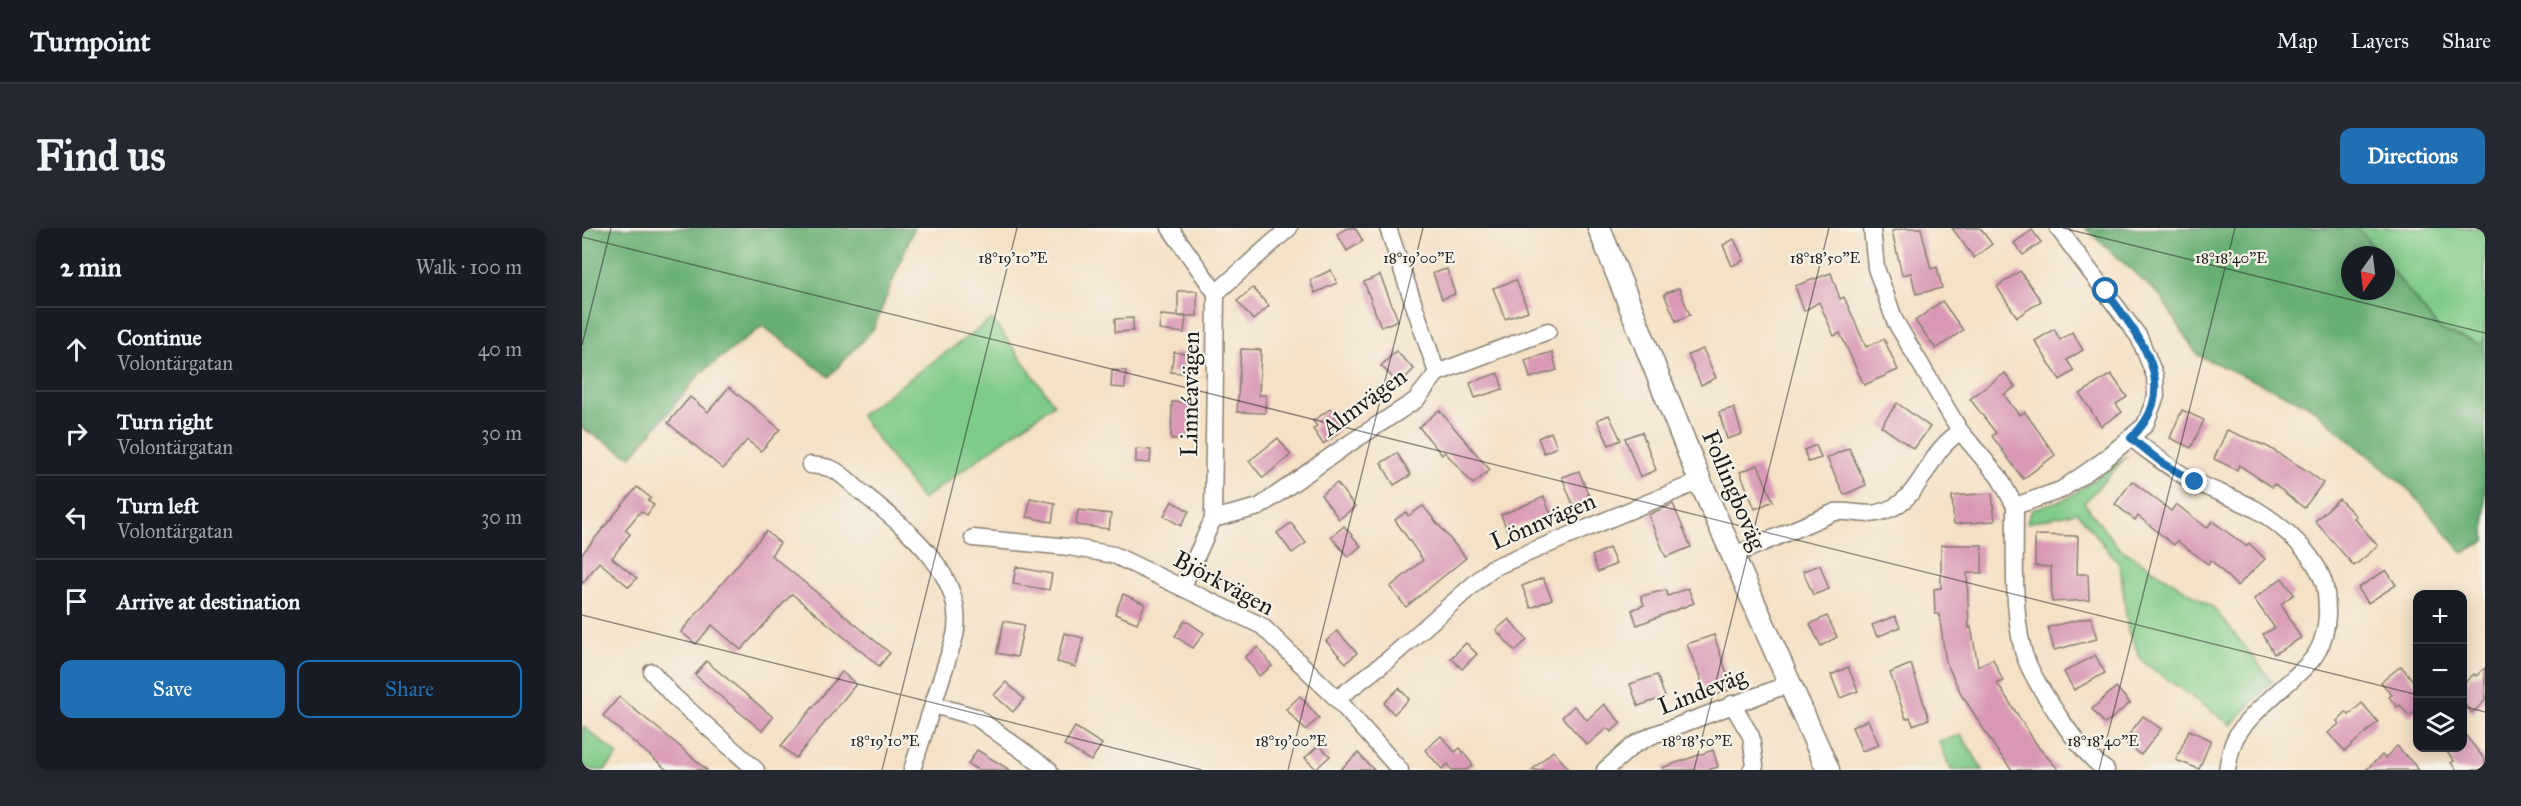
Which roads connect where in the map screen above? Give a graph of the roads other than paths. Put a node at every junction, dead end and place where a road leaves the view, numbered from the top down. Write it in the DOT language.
graph roads {
  1 [pos="1170,228"];
  2 [pos="1289,228"];
  3 [pos="1388,228"];
  4 [pos="1599,228"];
  5 [pos="1872,228"];
  6 [pos="2058,228"];
  7 [pos="1216,293"];
  8 [pos="1548,331"];
  9 [pos="1437,373"];
  10 [pos="1960,431"];
  11 [pos="2131,438"];
  12 [pos="810,465"];
  13 [pos="1700,482"];
  14 [pos="2015,506"];
  15 [pos="1213,519"];
  16 [pos="973,538"];
  17 [pos="1732,556"];
  18 [pos="1183,586"];
  19 [pos="652,672"];
  20 [pos="1789,684"];
  21 [pos="1337,699"];
  22 [pos="1732,704"];
  23 [pos="934,705"];
  24 [pos="756,770"];
  25 [pos="912,770"];
  26 [pos="1049,770"];
  27 [pos="1400,770"];
  28 [pos="1605,770"];
  29 [pos="1751,770"];
  30 [pos="1828,770"];
  31 [pos="2106,770"];
  32 [pos="2227,770"];
  1 -- 7 [label="street"];
  2 -- 7 [label="street"];
  3 -- 9 [label="street"];
  4 -- 13 [label="main road, Follingboväg"];
  5 -- 10 [label="street"];
  6 -- 11 [label="street"];
  7 -- 15 [label="street, Linnéavägen"];
  8 -- 9 [label="street, Almvägen"];
  9 -- 15 [label="street, Almvägen"];
  10 -- 14 [label="street"];
  10 -- 17 [label="street"];
  11 -- 14 [label="street"];
  11 -- 32 [label="street"];
  12 -- 23 [label="street"];
  13 -- 17 [label="main road, Follingboväg"];
  13 -- 21 [label="street, Lönnvägen"];
  14 -- 31 [label="street"];
  15 -- 18 [label="street, Linnéavägen"];
  16 -- 18 [label="street, Björkvägen"];
  17 -- 20 [label="main road, Follingboväg"];
  18 -- 21 [label="street, Björkvägen"];
  19 -- 24 [label="street"];
  20 -- 22 [label="street, Lindeväg"];
  20 -- 30 [label="main road, Follingboväg"];
  21 -- 27 [label="street, Björkvägen"];
  22 -- 28 [label="street, Lindeväg"];
  22 -- 29 [label="street"];
  23 -- 25 [label="street"];
  23 -- 26 [label="street"];
}
